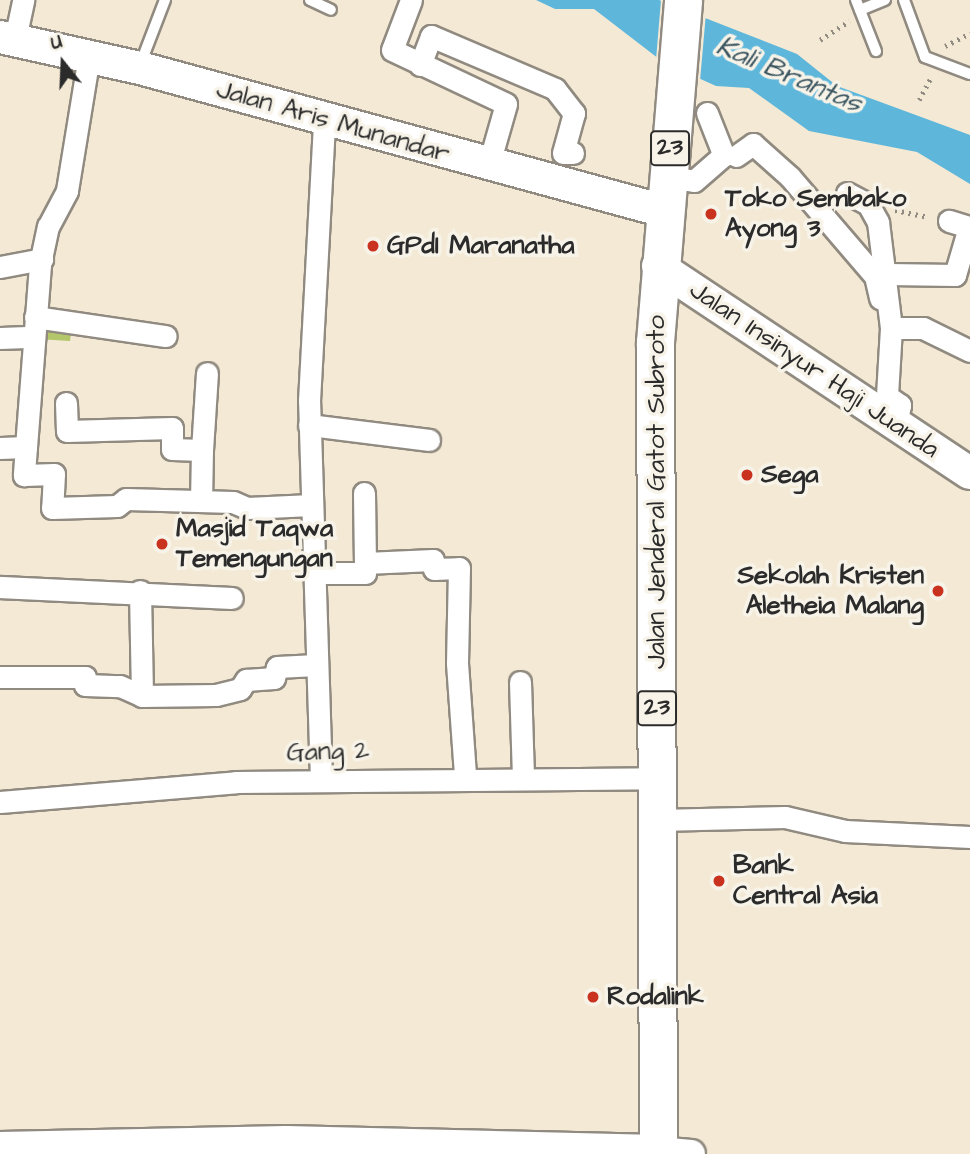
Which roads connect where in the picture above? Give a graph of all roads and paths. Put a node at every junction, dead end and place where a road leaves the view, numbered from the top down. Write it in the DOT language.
graph roads {
  1 [pos="23,0"];
  2 [pos="165,0"];
  3 [pos="310,0"];
  4 [pos="411,0"];
  5 [pos="683,0"];
  6 [pos="885,0"];
  7 [pos="904,0"];
  8 [pos="859,8"];
  9 [pos="331,10"];
  10 [pos="970,33"];
  11 [pos="7,38"];
  12 [pos="820,40"];
  13 [pos="876,51"];
  14 [pos="89,56"];
  15 [pos="944,62"];
  16 [pos="420,65"];
  17 [pos="140,68"];
  18 [pos="970,74"];
  19 [pos="919,100"];
  20 [pos="707,113"];
  21 [pos="324,121"];
  22 [pos="573,153"];
  23 [pos="727,157"];
  24 [pos="488,167"];
  25 [pos="847,192"];
  26 [pos="666,194"];
  27 [pos="949,221"];
  28 [pos="42,259"];
  29 [pos="658,266"];
  30 [pos="0,267"];
  31 [pos="888,274"];
  32 [pos="890,317"];
  33 [pos="35,327"];
  34 [pos="166,336"];
  35 [pos="0,338"];
  36 [pos="970,351"];
  37 [pos="207,373"];
  38 [pos="66,403"];
  39 [pos="309,425"];
  40 [pos="895,428"];
  41 [pos="429,440"];
  42 [pos="26,447"];
  43 [pos="0,448"];
  44 [pos="202,450"];
  45 [pos="970,473"];
  46 [pos="363,493"];
  47 [pos="201,500"];
  48 [pos="311,505"];
  49 [pos="365,564"];
  50 [pos="313,573"];
  51 [pos="0,587"];
  52 [pos="140,591"];
  53 [pos="232,598"];
  54 [pos="316,665"];
  55 [pos="0,677"];
  56 [pos="520,682"];
  57 [pos="142,696"];
  58 [pos="465,775"];
  59 [pos="523,776"];
  60 [pos="658,778"];
  61 [pos="321,780"];
  62 [pos="0,802"];
  63 [pos="658,820"];
  64 [pos="970,838"];
  65 [pos="0,1147"];
  66 [pos="669,1153"];
  1 -- 11 [label="street"];
  2 -- 17 [label="lane"];
  3 -- 9 [label="lane"];
  4 -- 16 [label="street"];
  5 -- 26 [label="highway, Jalan Jenderal Gatot Subroto / 23"];
  6 -- 8 [label="lane"];
  7 -- 15 [label="lane"];
  8 -- 12 [label="path"];
  8 -- 13 [label="lane"];
  10 -- 15 [label="path"];
  11 -- 14 [label="main road, Jalan Aris Munandar"];
  14 -- 17 [label="main road, Jalan Aris Munandar"];
  14 -- 28 [label="street"];
  15 -- 18 [label="lane"];
  15 -- 19 [label="path"];
  16 -- 22 [label="street"];
  16 -- 24 [label="street"];
  17 -- 21 [label="main road, Jalan Aris Munandar"];
  20 -- 23 [label="street"];
  21 -- 24 [label="main road, Jalan Aris Munandar"];
  21 -- 39 [label="street"];
  23 -- 26 [label="street"];
  23 -- 32 [label="street"];
  24 -- 26 [label="main road, Jalan Aris Munandar"];
  25 -- 31 [label="street"];
  26 -- 29 [label="highway, Jalan Jenderal Gatot Subroto / 23"];
  27 -- 31 [label="street"];
  28 -- 30 [label="street"];
  28 -- 33 [label="street"];
  29 -- 40 [label="main road, Jalan Insinyur Haji Juanda"];
  29 -- 60 [label="highway, Jalan Jenderal Gatot Subroto / 23"];
  31 -- 32 [label="street"];
  32 -- 36 [label="street"];
  32 -- 40 [label="street"];
  33 -- 34 [label="street"];
  33 -- 35 [label="street"];
  33 -- 42 [label="street"];
  37 -- 44 [label="street"];
  38 -- 44 [label="street"];
  39 -- 41 [label="street"];
  39 -- 48 [label="street"];
  40 -- 45 [label="main road, Jalan Insinyur Haji Juanda"];
  42 -- 43 [label="street"];
  42 -- 47 [label="street"];
  44 -- 47 [label="street"];
  46 -- 49 [label="street"];
  47 -- 48 [label="street"];
  48 -- 50 [label="street"];
  49 -- 50 [label="street"];
  49 -- 58 [label="street"];
  50 -- 54 [label="street"];
  51 -- 52 [label="street"];
  52 -- 53 [label="street"];
  52 -- 57 [label="street"];
  54 -- 57 [label="street"];
  54 -- 61 [label="street"];
  55 -- 57 [label="street"];
  56 -- 59 [label="street"];
  58 -- 59 [label="street, Gang 2"];
  58 -- 61 [label="street, Gang 2"];
  59 -- 60 [label="street, Gang 2"];
  60 -- 63 [label="highway, Jalan Jenderal Gatot Subroto / 23"];
  61 -- 62 [label="street, Gang 2"];
  63 -- 64 [label="street"];
  63 -- 66 [label="highway, Jalan Jenderal Gatot Subroto / 23"];
  65 -- 66 [label="main road"];
}
